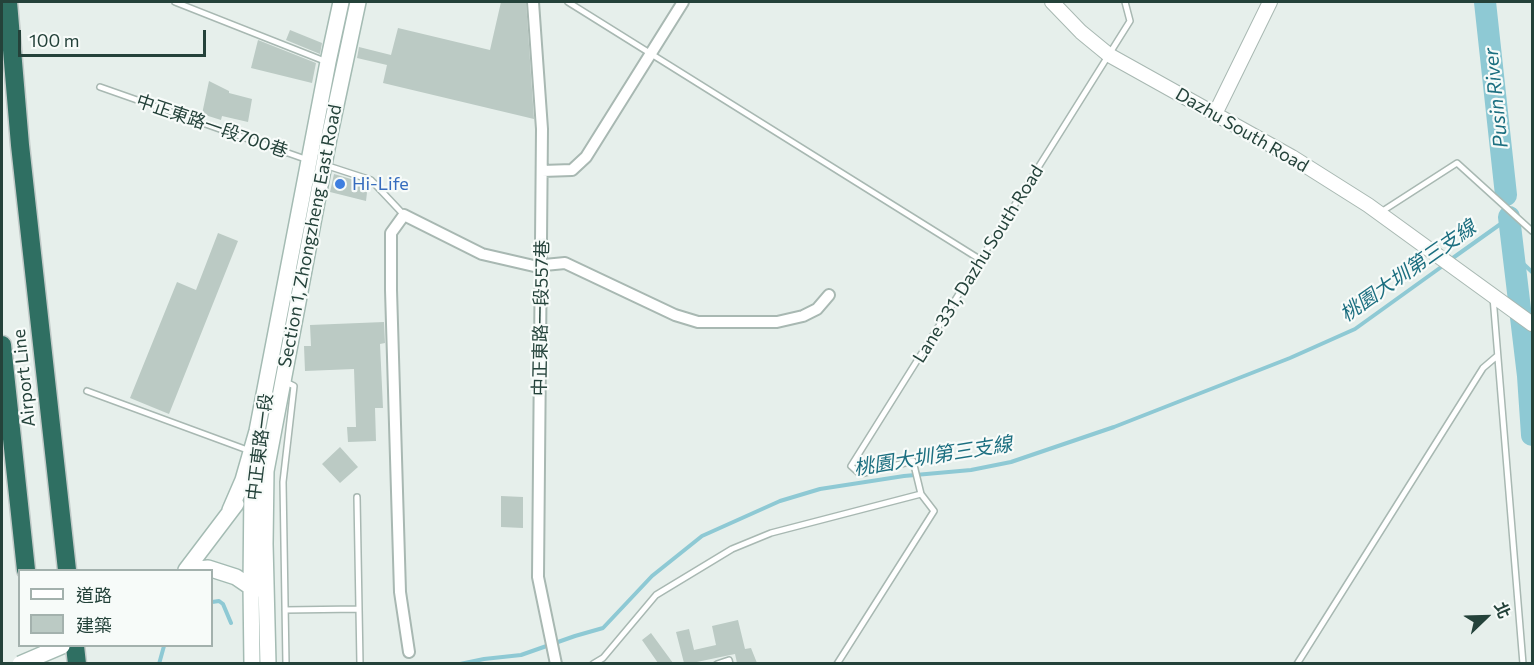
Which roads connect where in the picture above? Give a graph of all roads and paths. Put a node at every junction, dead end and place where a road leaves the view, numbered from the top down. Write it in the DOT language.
graph roads {
  1 [pos="8,2"];
  2 [pos="175,2"];
  3 [pos="341,2"];
  4 [pos="358,2"];
  5 [pos="533,2"];
  6 [pos="568,2"];
  7 [pos="682,2"];
  8 [pos="1052,2"];
  9 [pos="1125,2"];
  10 [pos="1270,2"];
  11 [pos="649,54"];
  12 [pos="1109,54"];
  13 [pos="328,62"];
  14 [pos="100,87"];
  15 [pos="1215,114"];
  16 [pos="309,160"];
  17 [pos="325,165"];
  18 [pos="542,171"];
  19 [pos="1380,213"];
  20 [pos="404,215"];
  21 [pos="1533,231"];
  22 [pos="981,260"];
  23 [pos="541,265"];
  24 [pos="829,295"];
  25 [pos="1496,298"];
  26 [pos="1533,324"];
  27 [pos="2,345"];
  28 [pos="1497,356"];
  29 [pos="275,377"];
  30 [pos="87,391"];
  31 [pos="251,452"];
  32 [pos="266,471"];
  33 [pos="252,487"];
  34 [pos="921,494"];
  35 [pos="357,497"];
  36 [pos="230,510"];
  37 [pos="26,569"];
  38 [pos="67,569"];
  39 [pos="188,569"];
  40 [pos="213,570"];
  41 [pos="250,586"];
  42 [pos="266,600"];
  43 [pos="359,609"];
  44 [pos="285,610"];
  45 [pos="34,647"];
  46 [pos="57,647"];
  47 [pos="75,647"];
  48 [pos="409,652"];
  49 [pos="1523,662"];
  50 [pos="20,663"];
  51 [pos="36,663"];
  52 [pos="77,663"];
  53 [pos="252,663"];
  54 [pos="268,663"];
  55 [pos="286,663"];
  56 [pos="360,663"];
  57 [pos="556,663"];
  58 [pos="593,663"];
  59 [pos="717,663"];
  60 [pos="730,663"];
  61 [pos="837,663"];
  62 [pos="1296,663"];
  1 -- 38 [label="highway, Airport Line"];
  2 -- 13 [label="lane"];
  3 -- 13 [label="main road, Section 1, Zhongzheng East Road"];
  4 -- 17 [label="main road, Section 1, Zhongzheng East Road"];
  5 -- 18 [label="street, 中正東路一段557巷"];
  6 -- 11 [label="lane"];
  7 -- 11 [label="street"];
  8 -- 12 [label="street, Dazhu South Road"];
  9 -- 12 [label="lane, Lane 331, Dazhu South Road"];
  10 -- 15 [label="street"];
  11 -- 18 [label="street"];
  11 -- 22 [label="lane"];
  12 -- 15 [label="street, Dazhu South Road"];
  12 -- 22 [label="lane, Lane 331, Dazhu South Road"];
  13 -- 16 [label="main road, Section 1, Zhongzheng East Road"];
  14 -- 16 [label="lane, 中正東路一段700巷"];
  15 -- 19 [label="street, Dazhu South Road"];
  16 -- 17 [label="lane, 中正東路一段700巷"];
  16 -- 29 [label="main road, Section 1, Zhongzheng East Road"];
  17 -- 20 [label="lane, 中正東路一段700巷"];
  17 -- 29 [label="main road, Section 1, Zhongzheng East Road"];
  18 -- 23 [label="street, 中正東路一段557巷"];
  19 -- 21 [label="lane"];
  19 -- 25 [label="street, Dazhu South Road"];
  20 -- 23 [label="street"];
  20 -- 48 [label="street"];
  22 -- 34 [label="lane, Lane 331, Dazhu South Road"];
  23 -- 24 [label="street"];
  23 -- 57 [label="street, 中正東路一段557巷"];
  25 -- 26 [label="street"];
  25 -- 28 [label="lane"];
  27 -- 37 [label="highway, Airport Line"];
  28 -- 49 [label="lane"];
  28 -- 62 [label="lane"];
  29 -- 31 [label="main road, 中正東路一段"];
  29 -- 32 [label="main road, Section 1, Zhongzheng East Road"];
  29 -- 33 [label="main road, 中正東路一段"];
  29 -- 44 [label="lane"];
  30 -- 31 [label="lane"];
  31 -- 36 [label="main road, 中正東路一段"];
  32 -- 33 [label="main road"];
  32 -- 42 [label="main road, Section 1, Zhongzheng East Road"];
  33 -- 36 [label="main road"];
  33 -- 41 [label="main road, 中正東路一段"];
  34 -- 58 [label="lane"];
  34 -- 61 [label="lane"];
  35 -- 43 [label="lane"];
  36 -- 39 [label="main road"];
  40 -- 41 [label="main road"];
  41 -- 42 [label="main road"];
  41 -- 53 [label="main road, 中正東路一段"];
  42 -- 54 [label="main road, Section 1, Zhongzheng East Road"];
  43 -- 44 [label="lane"];
  43 -- 56 [label="lane"];
  44 -- 55 [label="lane"];
  45 -- 51 [label="highway"];
  46 -- 50 [label="main road, bridge"];
  47 -- 52 [label="highway"];
  59 -- 60 [label="lane"];
}
